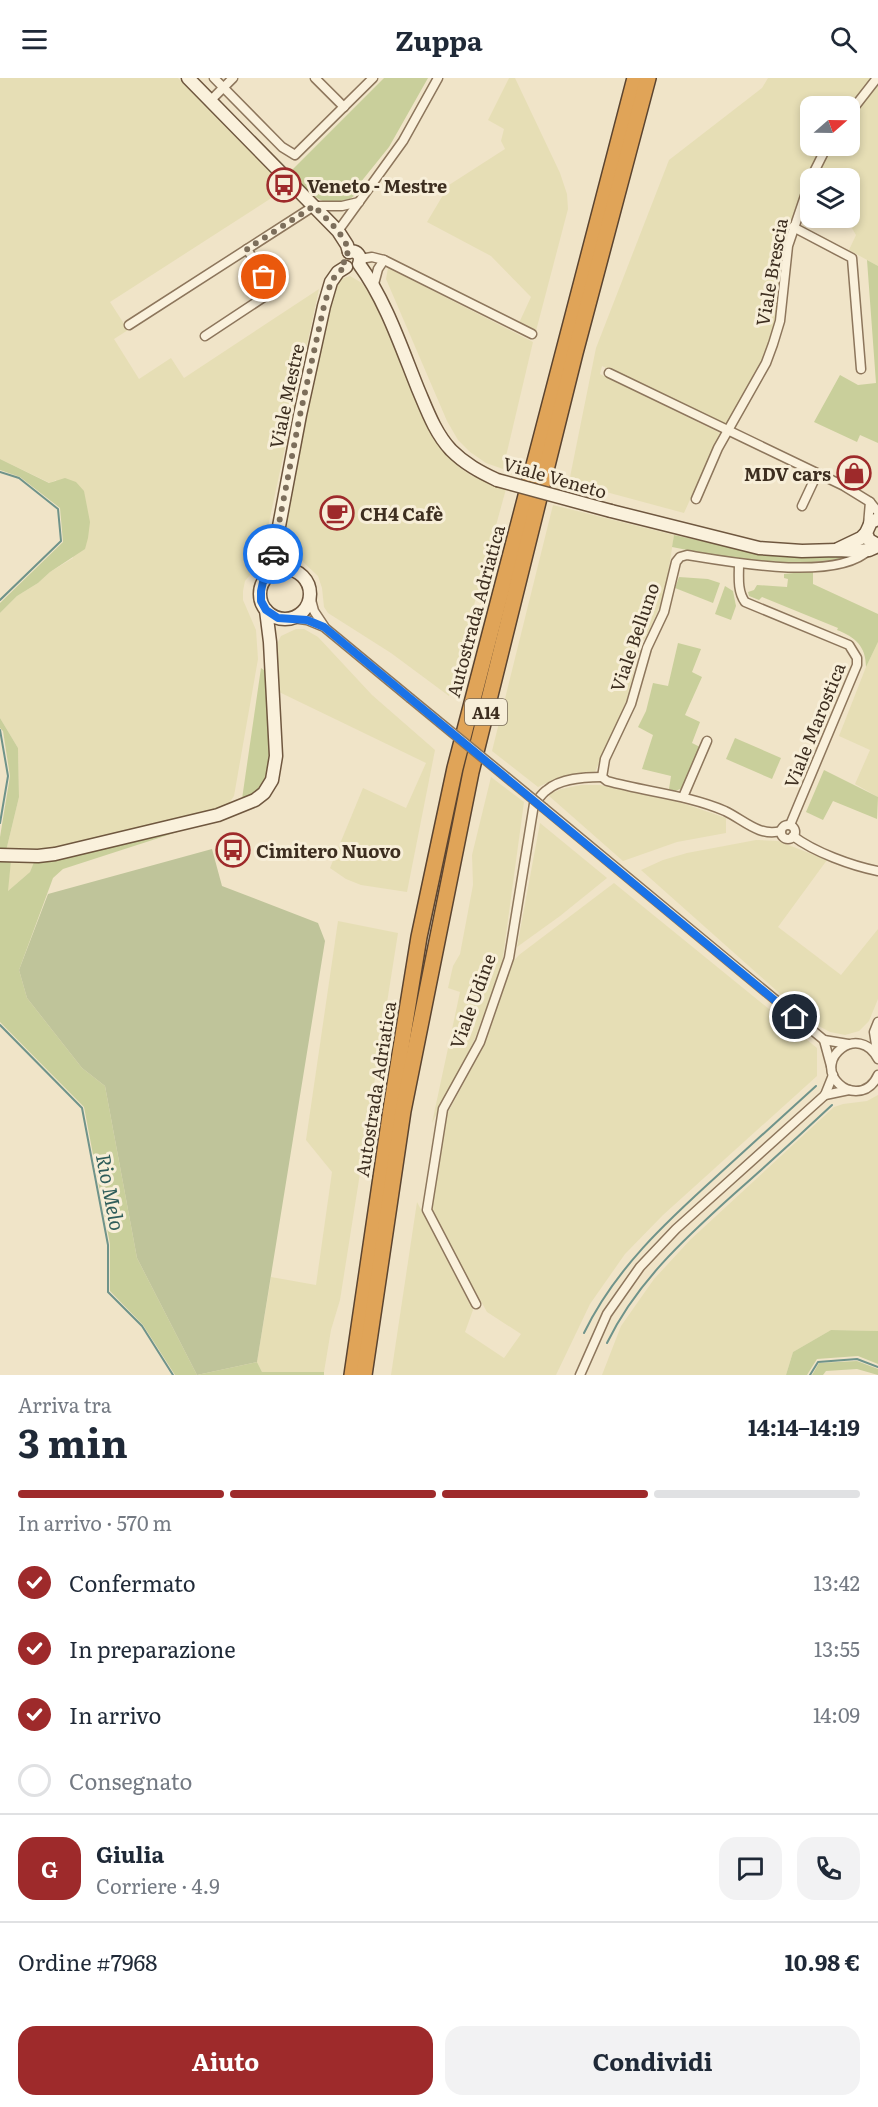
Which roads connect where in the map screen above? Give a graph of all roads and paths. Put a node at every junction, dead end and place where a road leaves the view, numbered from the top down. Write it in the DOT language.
graph roads {
  1 [pos="188,78"];
  2 [pos="214,78"];
  3 [pos="233,78"];
  4 [pos="315,78"];
  5 [pos="373,78"];
  6 [pos="438,78"];
  7 [pos="635,78"];
  8 [pos="648,78"];
  9 [pos="878,78"];
  10 [pos="224,87"];
  11 [pos="860,100"];
  12 [pos="210,101"];
  13 [pos="344,107"];
  14 [pos="359,202"];
  15 [pos="314,206"];
  16 [pos="800,210"];
  17 [pos="794,227"];
  18 [pos="338,231"];
  19 [pos="247,249"];
  20 [pos="349,252"];
  21 [pos="384,260"];
  22 [pos="360,262"];
  23 [pos="346,267"];
  24 [pos="374,284"];
  25 [pos="129,325"];
  26 [pos="532,334"];
  27 [pos="205,336"];
  28 [pos="861,369"];
  29 [pos="609,373"];
  30 [pos="727,431"];
  31 [pos="817,474"];
  32 [pos="696,499"];
  33 [pos="870,502"];
  34 [pos="802,506"];
  35 [pos="878,512"];
  36 [pos="868,529"];
  37 [pos="276,540"];
  38 [pos="837,550"];
  39 [pos="867,551"];
  40 [pos="739,564"];
  41 [pos="288,569"];
  42 [pos="270,574"];
  43 [pos="310,596"];
  44 [pos="266,610"];
  45 [pos="287,618"];
  46 [pos="324,627"];
  47 [pos="270,642"];
  48 [pos="707,741"];
  49 [pos="602,777"];
  50 [pos="683,797"];
  51 [pos="790,825"];
  52 [pos="781,831"];
  53 [pos="793,836"];
  54 [pos="5,855"];
  55 [pos="878,871"];
  56 [pos="878,1022"];
  57 [pos="874,1032"];
  58 [pos="824,1040"];
  59 [pos="851,1044"];
  60 [pos="878,1059"];
  61 [pos="832,1071"];
  62 [pos="878,1075"];
  63 [pos="849,1090"];
  64 [pos="825,1095"];
  65 [pos="476,1304"];
  66 [pos="357,1372"];
  67 [pos="580,1375"];
  1 -- 12 [label="main road, Viale Veneto"];
  2 -- 10 [label="street"];
  3 -- 10 [label="street"];
  4 -- 13 [label="street"];
  5 -- 13 [label="street"];
  6 -- 14 [label="street"];
  7 -- 66 [label="highway, Autostrada Adriatica / A14"];
  8 -- 66 [label="highway, Autostrada Adriatica / A14"];
  9 -- 11 [label="street"];
  10 -- 12 [label="street"];
  10 -- 13 [label="street"];
  12 -- 15 [label="main road, Viale Veneto"];
  14 -- 15 [label="street"];
  14 -- 18 [label="street"];
  15 -- 18 [label="main road, Viale Veneto"];
  15 -- 19 [label="street"];
  16 -- 17 [label="street, Viale Brescia"];
  17 -- 28 [label="street"];
  17 -- 30 [label="street, Viale Brescia"];
  18 -- 20 [label="main road, Viale Veneto"];
  19 -- 25 [label="street"];
  19 -- 27 [label="street"];
  20 -- 22 [label="main road, Viale Veneto"];
  20 -- 23 [label="main road"];
  21 -- 22 [label="street"];
  21 -- 24 [label="street"];
  21 -- 26 [label="street"];
  22 -- 23 [label="main road"];
  22 -- 24 [label="main road, Viale Veneto"];
  23 -- 37 [label="main road, Viale Mestre"];
  24 -- 38 [label="main road, Viale Veneto, bridge"];
  29 -- 30 [label="street"];
  30 -- 31 [label="street"];
  30 -- 32 [label="street, Viale Brescia"];
  31 -- 33 [label="street"];
  31 -- 34 [label="street"];
  33 -- 35 [label="street"];
  33 -- 36 [label="street"];
  36 -- 38 [label="main road, Viale Veneto"];
  36 -- 39 [label="main road"];
  36 -- 39 [label="main road"];
  37 -- 41 [label="main road"];
  37 -- 42 [label="main road, Viale Mestre"];
  38 -- 39 [label="main road, Viale Veneto"];
  39 -- 40 [label="street, Viale Belluno"];
  40 -- 49 [label="street, Viale Belluno"];
  40 -- 51 [label="street, Viale Marostica"];
  41 -- 42 [label="main road"];
  41 -- 43 [label="main road"];
  42 -- 44 [label="main road, Viale Mestre"];
  43 -- 45 [label="main road"];
  43 -- 46 [label="street"];
  44 -- 45 [label="main road"];
  44 -- 47 [label="main road, Viale Mestre"];
  45 -- 46 [label="street"];
  45 -- 47 [label="main road"];
  46 -- 58 [label="street, bridge"];
  47 -- 54 [label="main road, Viale Mestre"];
  48 -- 50 [label="street"];
  49 -- 50 [label="street"];
  49 -- 65 [label="street, Viale Udine"];
  50 -- 52 [label="street"];
  51 -- 52 [label="street"];
  51 -- 53 [label="street"];
  52 -- 53 [label="street"];
  53 -- 55 [label="street"];
  56 -- 57 [label="street"];
  57 -- 59 [label="street"];
  57 -- 60 [label="street"];
  58 -- 59 [label="street"];
  58 -- 61 [label="street"];
  59 -- 60 [label="street"];
  59 -- 61 [label="street"];
  61 -- 63 [label="street"];
  61 -- 64 [label="street"];
  62 -- 63 [label="street"];
  63 -- 64 [label="street"];
  64 -- 67 [label="street"];
}
